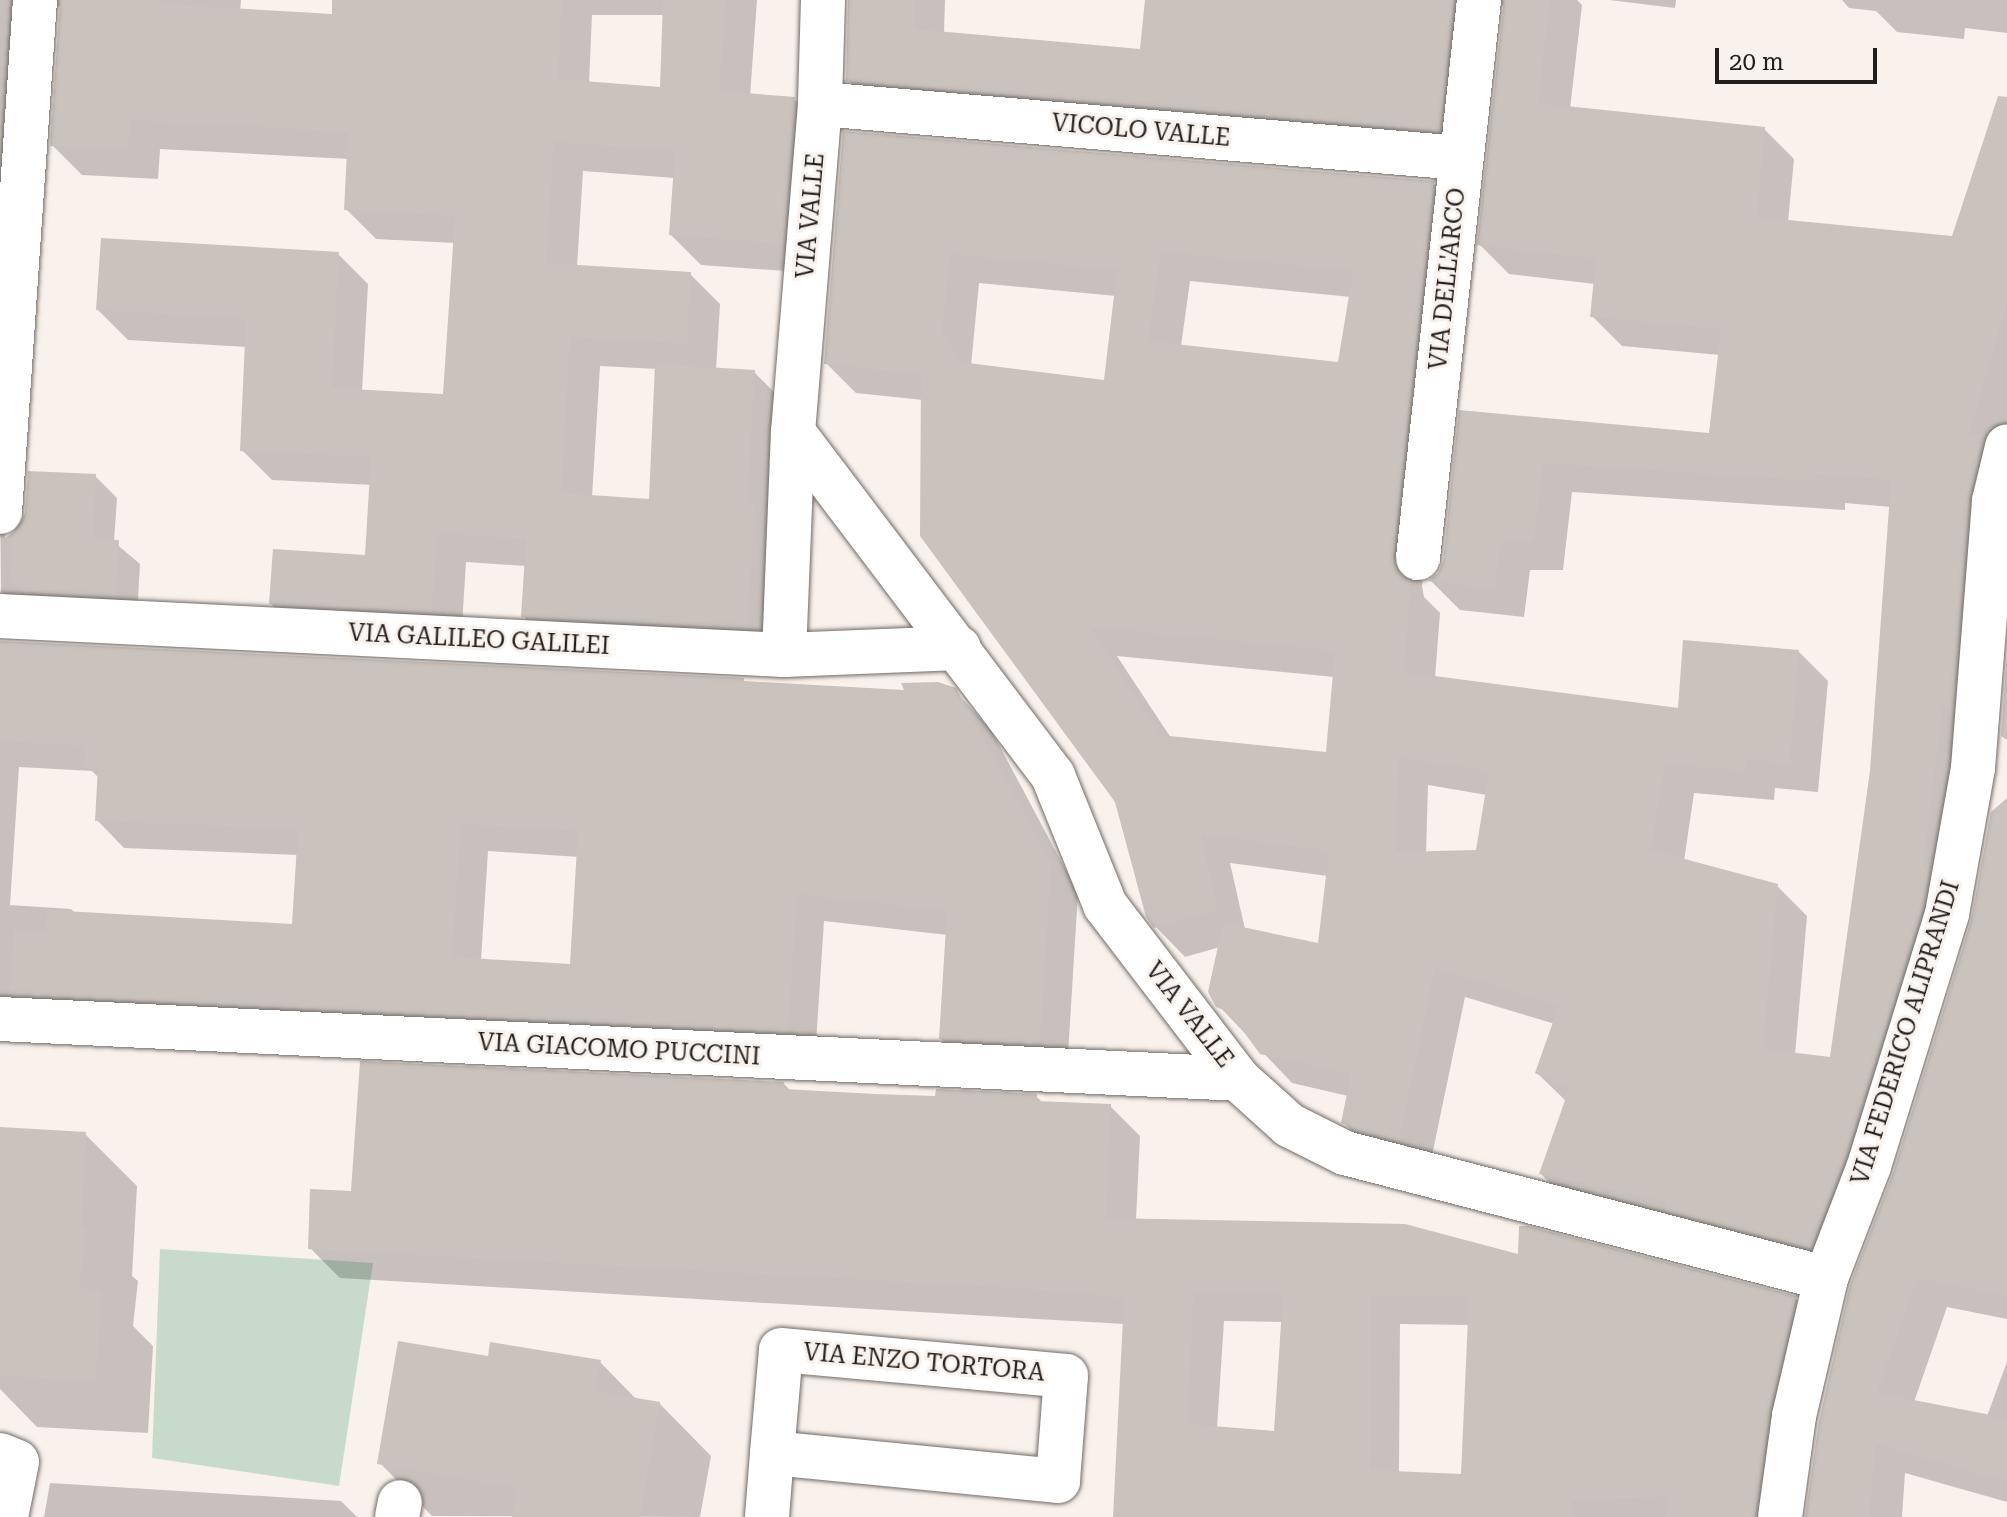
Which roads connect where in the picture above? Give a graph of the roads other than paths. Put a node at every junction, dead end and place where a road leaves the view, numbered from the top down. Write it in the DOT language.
graph roads {
  1 [pos="35,0"];
  2 [pos="823,0"];
  3 [pos="1479,0"];
  4 [pos="820,104"];
  5 [pos="1461,158"];
  6 [pos="793,432"];
  7 [pos="2007,447"];
  8 [pos="0,512"];
  9 [pos="1418,558"];
  10 [pos="0,616"];
  11 [pos="959,648"];
  12 [pos="784,655"];
  13 [pos="1990,770"];
  14 [pos="0,1019"];
  15 [pos="1238,1079"];
  16 [pos="1826,1278"];
  17 [pos="772,1453"];
  18 [pos="0,1455"];
  19 [pos="6,1517"];
  20 [pos="767,1517"];
  21 [pos="1780,1517"];
  1 -- 8 [label="street"];
  2 -- 4 [label="street, VIA VALLE"];
  3 -- 5 [label="street, VIA DELL'ARCO"];
  4 -- 5 [label="street, VICOLO VALLE"];
  4 -- 6 [label="street, VIA VALLE"];
  5 -- 9 [label="street, VIA DELL'ARCO"];
  6 -- 11 [label="street, VIA VALLE"];
  6 -- 12 [label="street, VIA VALLE"];
  7 -- 13 [label="street, VIA FEDERICO ALIPRANDI"];
  10 -- 12 [label="street, VIA GALILEO GALILEI"];
  11 -- 12 [label="street, VIA GALILEO GALILEI"];
  11 -- 15 [label="street, VIA VALLE"];
  13 -- 16 [label="street, VIA FEDERICO ALIPRANDI"];
  14 -- 15 [label="street, VIA GIACOMO PUCCINI"];
  15 -- 16 [label="street, VIA VALLE"];
  16 -- 21 [label="street, VIA FEDERICO ALIPRANDI"];
  17 -- 17 [label="street, VIA ENZO TORTORA"];
  17 -- 20 [label="street, VIA ENZO TORTORA"];
  18 -- 19 [label="street"];
}
